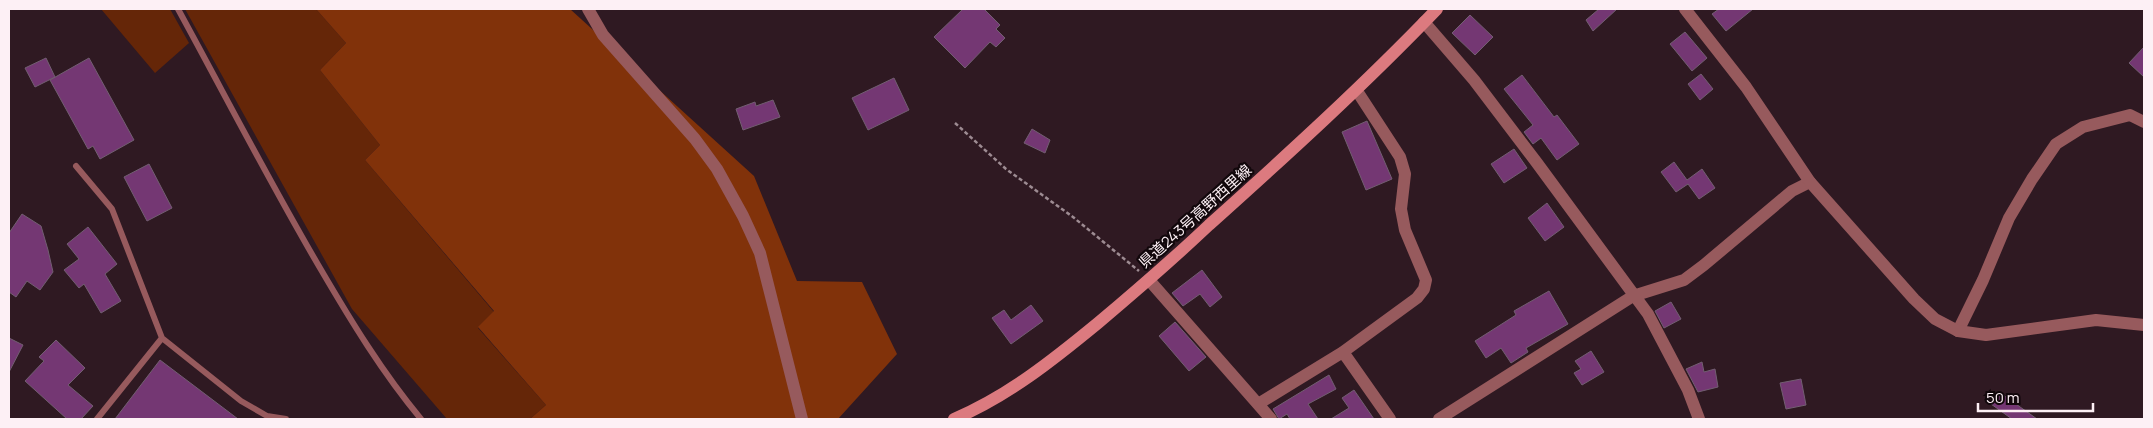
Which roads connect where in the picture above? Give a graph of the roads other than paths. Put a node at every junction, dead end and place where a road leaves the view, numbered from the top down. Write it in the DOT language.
graph roads {
  1 [pos="178,9"];
  2 [pos="588,9"];
  3 [pos="1437,9"];
  4 [pos="1685,9"];
  5 [pos="1424,22"];
  6 [pos="1357,90"];
  7 [pos="2144,122"];
  8 [pos="76,166"];
  9 [pos="1810,182"];
  10 [pos="1150,280"];
  11 [pos="1633,296"];
  12 [pos="2144,325"];
  13 [pos="1958,331"];
  14 [pos="162,338"];
  15 [pos="1343,352"];
  16 [pos="1258,404"];
  17 [pos="97,419"];
  18 [pos="286,419"];
  19 [pos="421,419"];
  20 [pos="802,419"];
  21 [pos="954,419"];
  22 [pos="1271,419"];
  23 [pos="1390,419"];
  24 [pos="1438,419"];
  25 [pos="1699,419"];
  1 -- 19 [label="lane"];
  2 -- 20 [label="street"];
  3 -- 5 [label="main road, 県道243号高野西里線"];
  4 -- 9 [label="street"];
  5 -- 6 [label="main road, 県道243号高野西里線"];
  5 -- 11 [label="street"];
  6 -- 10 [label="main road, 県道243号高野西里線"];
  6 -- 15 [label="street"];
  7 -- 13 [label="street"];
  8 -- 14 [label="lane"];
  9 -- 11 [label="street"];
  9 -- 13 [label="street"];
  10 -- 16 [label="street"];
  10 -- 21 [label="main road, 県道243号高野西里線"];
  11 -- 24 [label="street"];
  11 -- 25 [label="street"];
  12 -- 13 [label="street"];
  14 -- 17 [label="lane"];
  14 -- 18 [label="lane"];
  15 -- 16 [label="street"];
  15 -- 23 [label="street"];
  16 -- 22 [label="street"];
}
